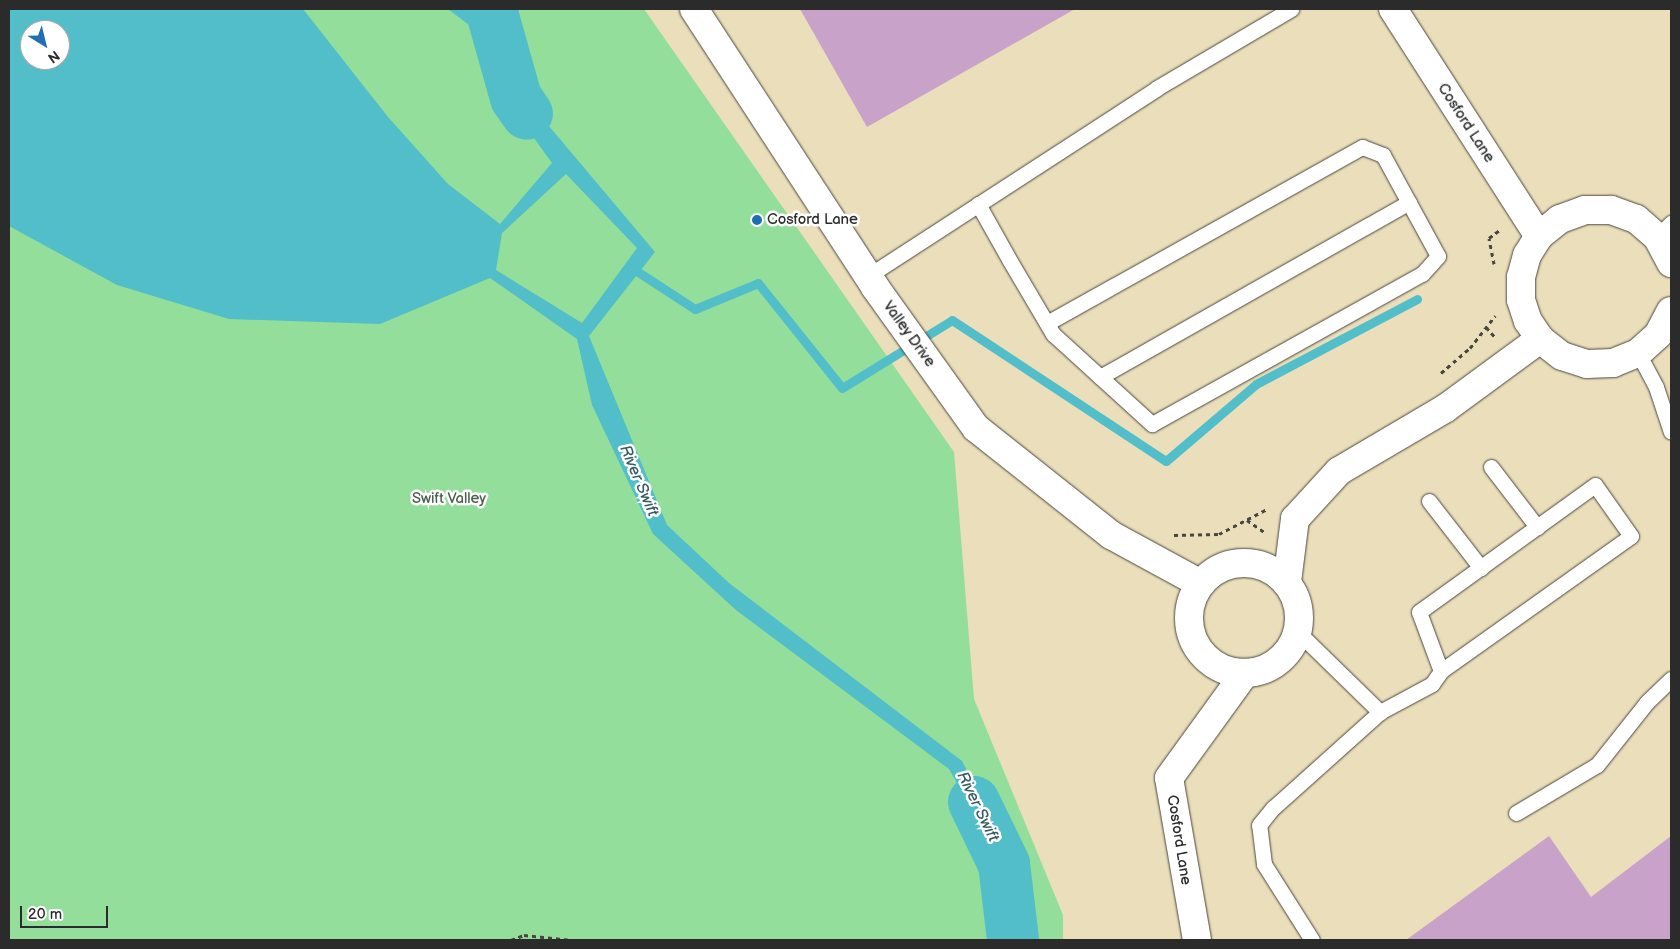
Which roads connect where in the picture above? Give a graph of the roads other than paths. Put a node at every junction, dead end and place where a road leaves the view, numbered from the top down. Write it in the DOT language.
graph roads {
  1 [pos="694,9"];
  2 [pos="1291,9"];
  3 [pos="1393,9"];
  4 [pos="1409,202"];
  5 [pos="978,204"];
  6 [pos="1664,230"];
  7 [pos="1539,236"];
  8 [pos="1671,263"];
  9 [pos="868,276"];
  10 [pos="1671,311"];
  11 [pos="1047,323"];
  12 [pos="1540,340"];
  13 [pos="1638,353"];
  14 [pos="1100,377"];
  15 [pos="1671,432"];
  16 [pos="1491,466"];
  17 [pos="1429,501"];
  18 [pos="1537,527"];
  19 [pos="1480,568"];
  20 [pos="1287,582"];
  21 [pos="1201,584"];
  22 [pos="1298,632"];
  23 [pos="1441,671"];
  24 [pos="1245,673"];
  25 [pos="1671,678"];
  26 [pos="1380,712"];
  27 [pos="1516,813"];
  28 [pos="1197,940"];
  29 [pos="1312,940"];
  1 -- 9 [label="street, Valley Drive"];
  2 -- 5 [label="lane"];
  3 -- 7 [label="street, Cosford Lane"];
  4 -- 11 [label="lane"];
  4 -- 14 [label="lane"];
  4 -- 14 [label="lane"];
  5 -- 9 [label="lane"];
  5 -- 11 [label="lane"];
  6 -- 7 [label="street"];
  6 -- 8 [label="street"];
  7 -- 12 [label="street"];
  9 -- 21 [label="street, Valley Drive"];
  10 -- 13 [label="street"];
  11 -- 14 [label="lane"];
  12 -- 13 [label="street"];
  12 -- 20 [label="street"];
  13 -- 15 [label="lane"];
  16 -- 18 [label="lane"];
  17 -- 19 [label="lane"];
  18 -- 19 [label="lane"];
  18 -- 23 [label="lane"];
  19 -- 23 [label="lane"];
  20 -- 21 [label="street"];
  20 -- 22 [label="street"];
  21 -- 24 [label="street"];
  22 -- 24 [label="street"];
  22 -- 26 [label="lane"];
  23 -- 26 [label="lane"];
  24 -- 28 [label="street, Cosford Lane"];
  25 -- 27 [label="lane"];
  26 -- 29 [label="lane"];
}
